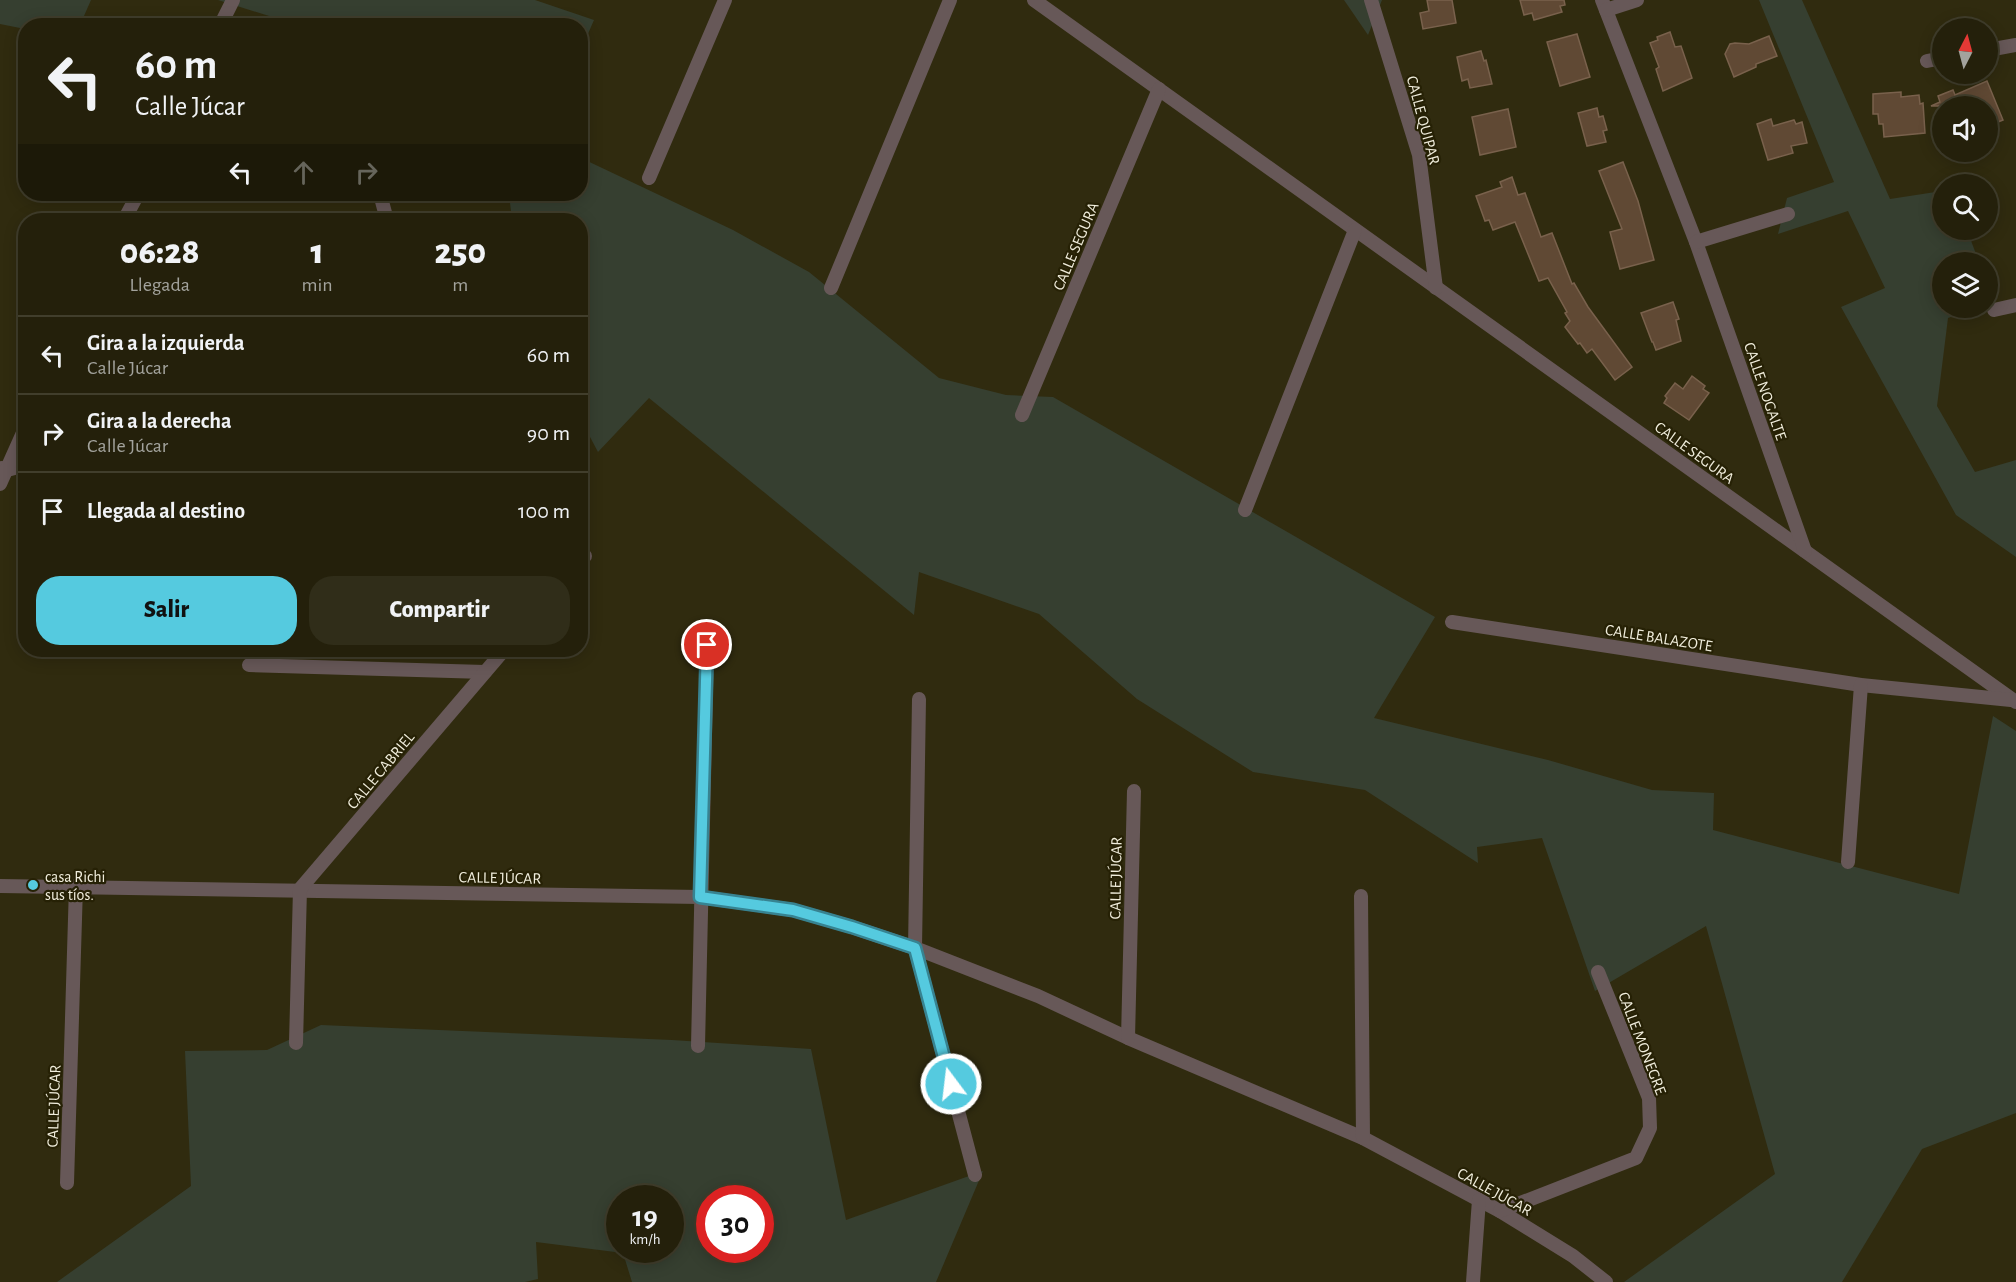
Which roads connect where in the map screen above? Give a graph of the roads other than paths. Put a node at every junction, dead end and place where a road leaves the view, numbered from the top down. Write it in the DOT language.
graph roads {
  1 [pos="233,0"];
  2 [pos="725,0"];
  3 [pos="950,0"];
  4 [pos="1034,0"];
  5 [pos="1371,0"];
  6 [pos="1637,0"];
  7 [pos="1604,5"];
  8 [pos="224,18"];
  9 [pos="2016,45"];
  10 [pos="1998,48"];
  11 [pos="1932,60"];
  12 [pos="1927,61"];
  13 [pos="1159,89"];
  14 [pos="649,178"];
  15 [pos="1788,214"];
  16 [pos="1355,230"];
  17 [pos="1696,242"];
  18 [pos="831,288"];
  19 [pos="1437,288"];
  20 [pos="2016,306"];
  21 [pos="1998,309"];
  22 [pos="1022,415"];
  23 [pos="18,441"];
  24 [pos="18,466"];
  25 [pos="3,468"];
  26 [pos="0,484"];
  27 [pos="1245,510"];
  28 [pos="1805,551"];
  29 [pos="1452,622"];
  30 [pos="707,645"];
  31 [pos="498,657"];
  32 [pos="249,665"];
  33 [pos="485,672"];
  34 [pos="1861,685"];
  35 [pos="919,699"];
  36 [pos="2015,701"];
  37 [pos="1134,791"];
  38 [pos="1848,862"];
  39 [pos="0,886"];
  40 [pos="76,886"];
  41 [pos="300,890"];
  42 [pos="1361,896"];
  43 [pos="700,897"];
  44 [pos="915,948"];
  45 [pos="1598,972"];
  46 [pos="1128,1038"];
  47 [pos="296,1043"];
  48 [pos="698,1046"];
  49 [pos="1363,1138"];
  50 [pos="975,1175"];
  51 [pos="67,1183"];
  52 [pos="1479,1200"];
  53 [pos="1500,1211"];
  54 [pos="1473,1282"];
  55 [pos="1606,1282"];
  1 -- 8 [label="street"];
  2 -- 14 [label="street"];
  3 -- 18 [label="street"];
  4 -- 13 [label="street, CALLE SEGURA"];
  5 -- 19 [label="street, CALLE QUIPAR"];
  6 -- 7 [label="street, CALLE NOGALTE"];
  7 -- 17 [label="street, CALLE NOGALTE"];
  9 -- 10 [label="street"];
  11 -- 12 [label="street"];
  13 -- 16 [label="street, CALLE SEGURA"];
  13 -- 22 [label="street, CALLE SEGURA"];
  15 -- 17 [label="street"];
  16 -- 19 [label="street, CALLE SEGURA"];
  16 -- 27 [label="street"];
  17 -- 28 [label="street, CALLE NOGALTE"];
  19 -- 28 [label="street, CALLE SEGURA"];
  20 -- 21 [label="street"];
  23 -- 25 [label="street"];
  24 -- 25 [label="street"];
  25 -- 26 [label="street"];
  28 -- 36 [label="street, CALLE SEGURA"];
  29 -- 34 [label="street, CALLE BALAZOTE"];
  30 -- 43 [label="street"];
  31 -- 33 [label="street, CALLE CABRIEL"];
  32 -- 33 [label="street"];
  33 -- 41 [label="street, CALLE CABRIEL"];
  34 -- 36 [label="street, CALLE BALAZOTE"];
  34 -- 38 [label="street"];
  35 -- 44 [label="street"];
  37 -- 46 [label="street, CALLE JÚCAR"];
  39 -- 40 [label="street, CALLE JÚCAR"];
  40 -- 41 [label="street, CALLE JÚCAR"];
  40 -- 51 [label="street, CALLE JÚCAR"];
  41 -- 43 [label="street, CALLE JÚCAR"];
  41 -- 47 [label="street"];
  42 -- 49 [label="street"];
  43 -- 44 [label="street, CALLE JÚCAR"];
  43 -- 48 [label="street"];
  44 -- 46 [label="street, CALLE JÚCAR"];
  44 -- 50 [label="street"];
  45 -- 53 [label="street, CALLE MONEGRE"];
  46 -- 49 [label="street, CALLE JÚCAR"];
  49 -- 52 [label="street, CALLE JÚCAR"];
  52 -- 53 [label="street, CALLE JÚCAR"];
  52 -- 54 [label="street"];
  53 -- 55 [label="street, CALLE JÚCAR"];
}
